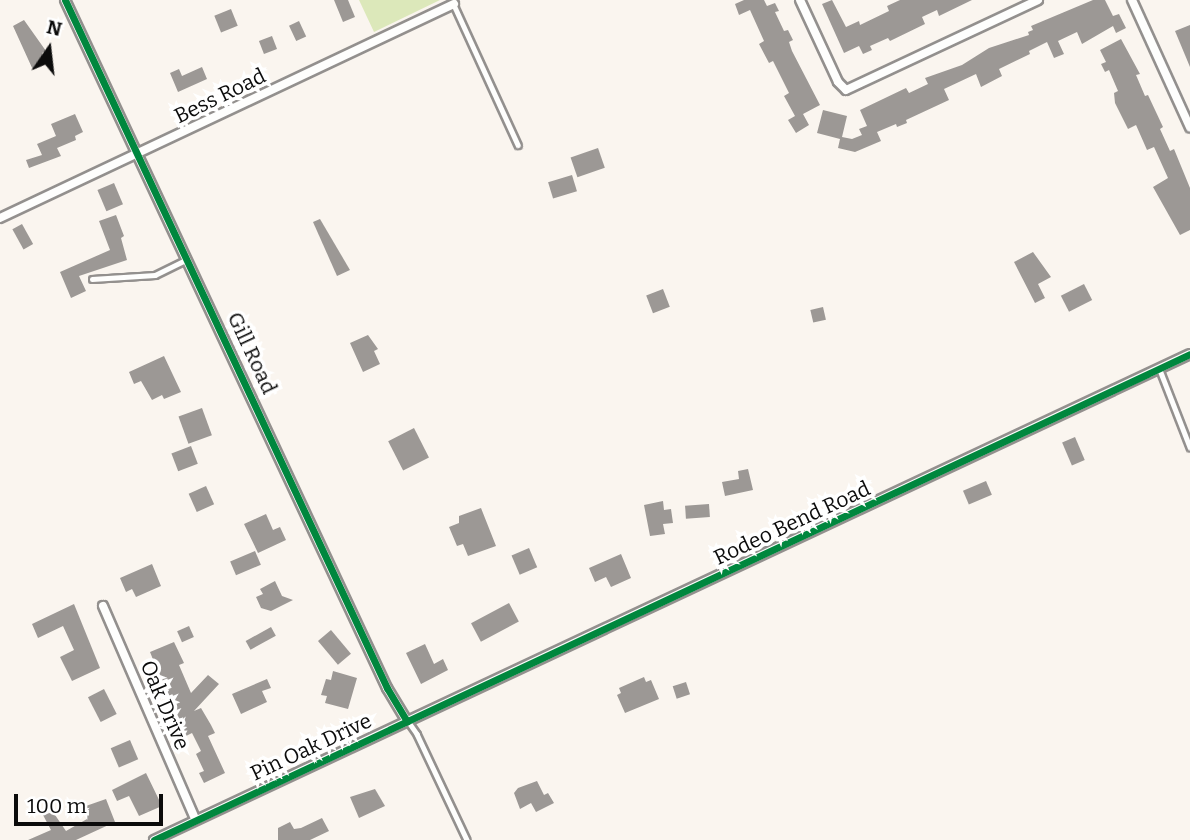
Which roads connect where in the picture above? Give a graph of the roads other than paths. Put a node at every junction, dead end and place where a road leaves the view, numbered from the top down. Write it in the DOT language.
graph roads {
  1 [pos="65,0"];
  2 [pos="800,0"];
  3 [pos="1038,0"];
  4 [pos="1132,0"];
  5 [pos="454,4"];
  6 [pos="1190,127"];
  7 [pos="518,145"];
  8 [pos="138,155"];
  9 [pos="0,218"];
  10 [pos="188,259"];
  11 [pos="92,278"];
  12 [pos="1190,354"];
  13 [pos="1159,369"];
  14 [pos="1190,447"];
  15 [pos="103,606"];
  16 [pos="407,721"];
  17 [pos="195,818"];
  18 [pos="154,840"];
  19 [pos="467,840"];
  1 -- 8 [label="street, Gill Road"];
  2 -- 3 [label="street"];
  4 -- 6 [label="street"];
  5 -- 7 [label="lane"];
  5 -- 8 [label="street, Bess Road"];
  8 -- 9 [label="street, Bess Road"];
  8 -- 10 [label="street, Gill Road"];
  10 -- 11 [label="lane"];
  10 -- 16 [label="street, Gill Road"];
  12 -- 13 [label="street, Rodeo Bend Road"];
  13 -- 14 [label="lane"];
  13 -- 16 [label="street, Rodeo Bend Road"];
  15 -- 17 [label="street, Oak Drive"];
  16 -- 17 [label="street, Pin Oak Drive"];
  16 -- 19 [label="lane"];
  17 -- 18 [label="street, Pin Oak Drive"];
}
